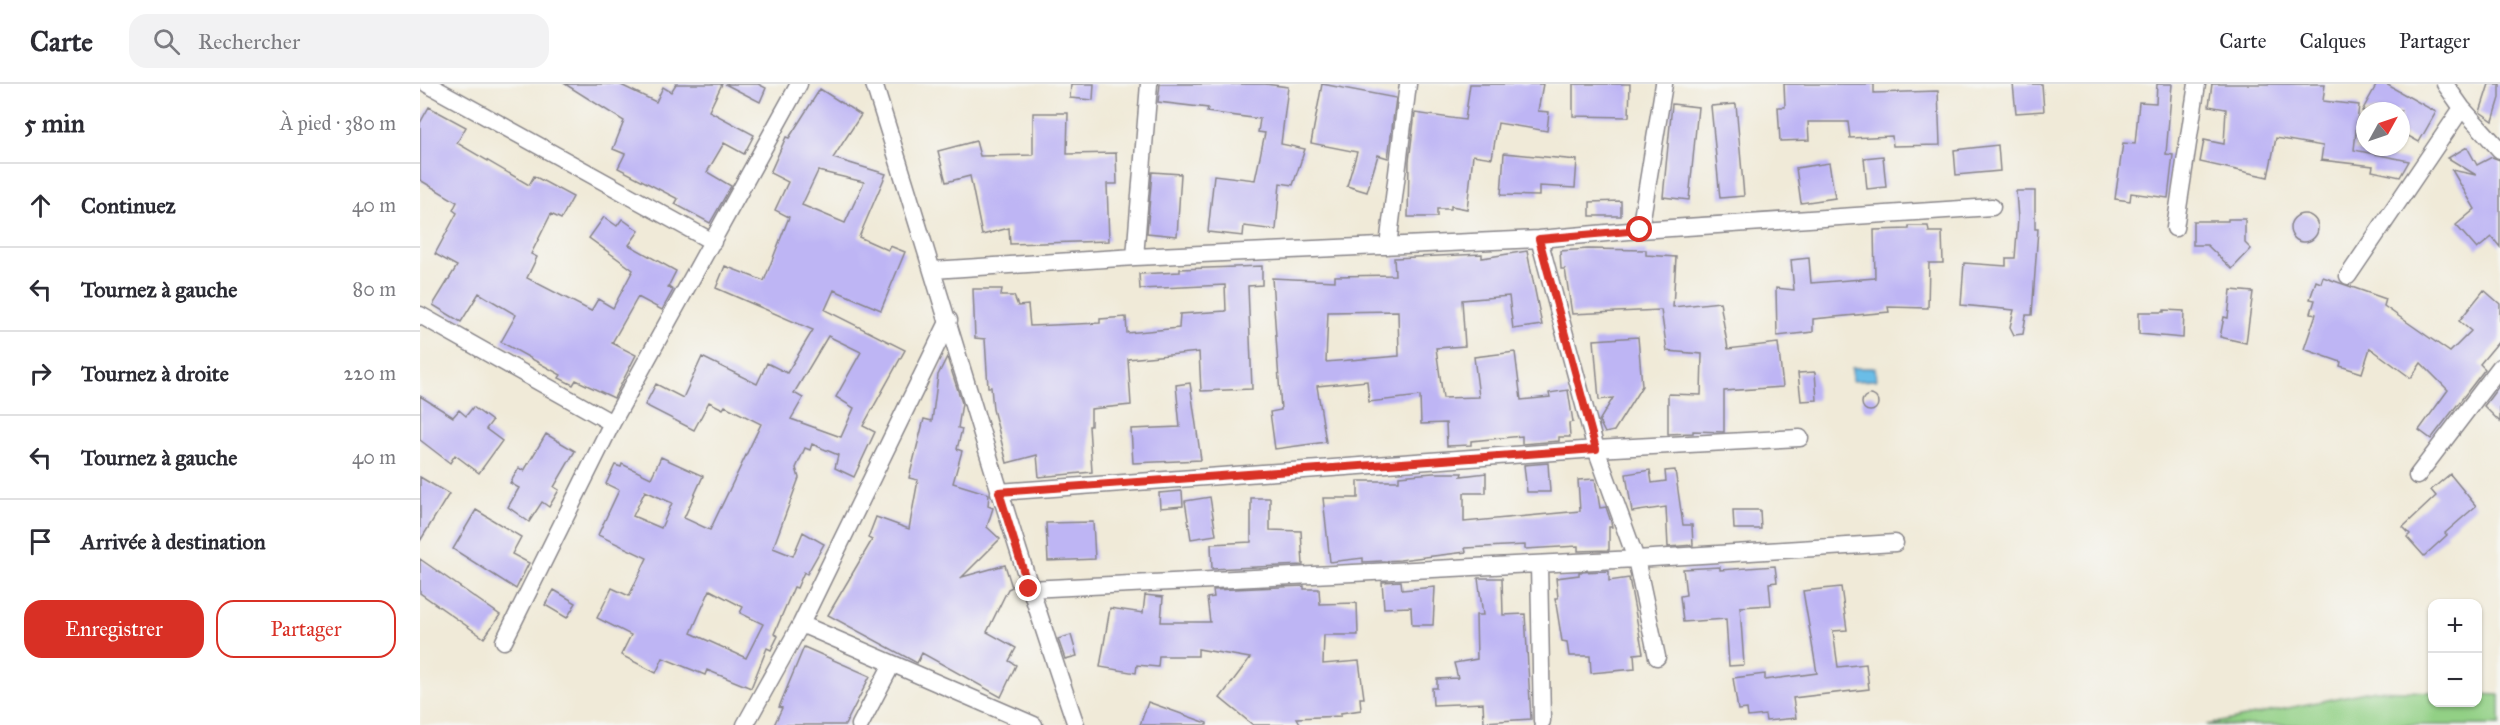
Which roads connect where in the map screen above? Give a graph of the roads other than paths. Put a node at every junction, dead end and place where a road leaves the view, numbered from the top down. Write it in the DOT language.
graph roads {
  1 [pos="427,84"];
  2 [pos="799,84"];
  3 [pos="874,84"];
  4 [pos="1149,84"];
  5 [pos="1408,84"];
  6 [pos="1664,84"];
  7 [pos="2197,84"];
  8 [pos="2445,84"];
  9 [pos="2462,108"];
  10 [pos="2500,150"];
  11 [pos="1992,207"];
  12 [pos="2175,228"];
  13 [pos="1640,230"];
  14 [pos="1539,239"];
  15 [pos="713,242"];
  16 [pos="1388,246"];
  17 [pos="1135,257"];
  18 [pos="933,270"];
  19 [pos="2348,276"];
  20 [pos="420,315"];
  21 [pos="949,320"];
  22 [pos="2500,367"];
  23 [pos="612,423"];
  24 [pos="1800,438"];
  25 [pos="1596,449"];
  26 [pos="2417,476"];
  27 [pos="999,492"];
  28 [pos="1895,543"];
  29 [pos="1636,559"];
  30 [pos="1539,564"];
  31 [pos="1029,589"];
  32 [pos="801,624"];
  33 [pos="504,641"];
  34 [pos="1657,657"];
  35 [pos="892,664"];
  36 [pos="1542,721"];
  37 [pos="745,725"];
  38 [pos="860,725"];
  39 [pos="1034,725"];
  40 [pos="1076,725"];
  1 -- 15 [label="street"];
  2 -- 15 [label="street"];
  3 -- 18 [label="street"];
  4 -- 17 [label="street"];
  5 -- 16 [label="street"];
  6 -- 13 [label="street"];
  7 -- 12 [label="street"];
  8 -- 9 [label="street"];
  9 -- 10 [label="street"];
  9 -- 19 [label="street"];
  11 -- 13 [label="street"];
  13 -- 14 [label="street"];
  14 -- 16 [label="street"];
  14 -- 25 [label="street"];
  15 -- 23 [label="street"];
  16 -- 17 [label="street"];
  17 -- 18 [label="street"];
  18 -- 21 [label="street"];
  20 -- 23 [label="street"];
  21 -- 27 [label="street"];
  21 -- 32 [label="street"];
  22 -- 26 [label="street"];
  23 -- 33 [label="street"];
  24 -- 25 [label="street"];
  25 -- 27 [label="street"];
  25 -- 29 [label="street"];
  27 -- 31 [label="street"];
  28 -- 29 [label="street"];
  29 -- 30 [label="street"];
  29 -- 34 [label="street"];
  30 -- 31 [label="street"];
  30 -- 36 [label="street"];
  31 -- 40 [label="street"];
  32 -- 35 [label="street"];
  32 -- 37 [label="street"];
  35 -- 38 [label="street"];
  35 -- 39 [label="street"];
}
